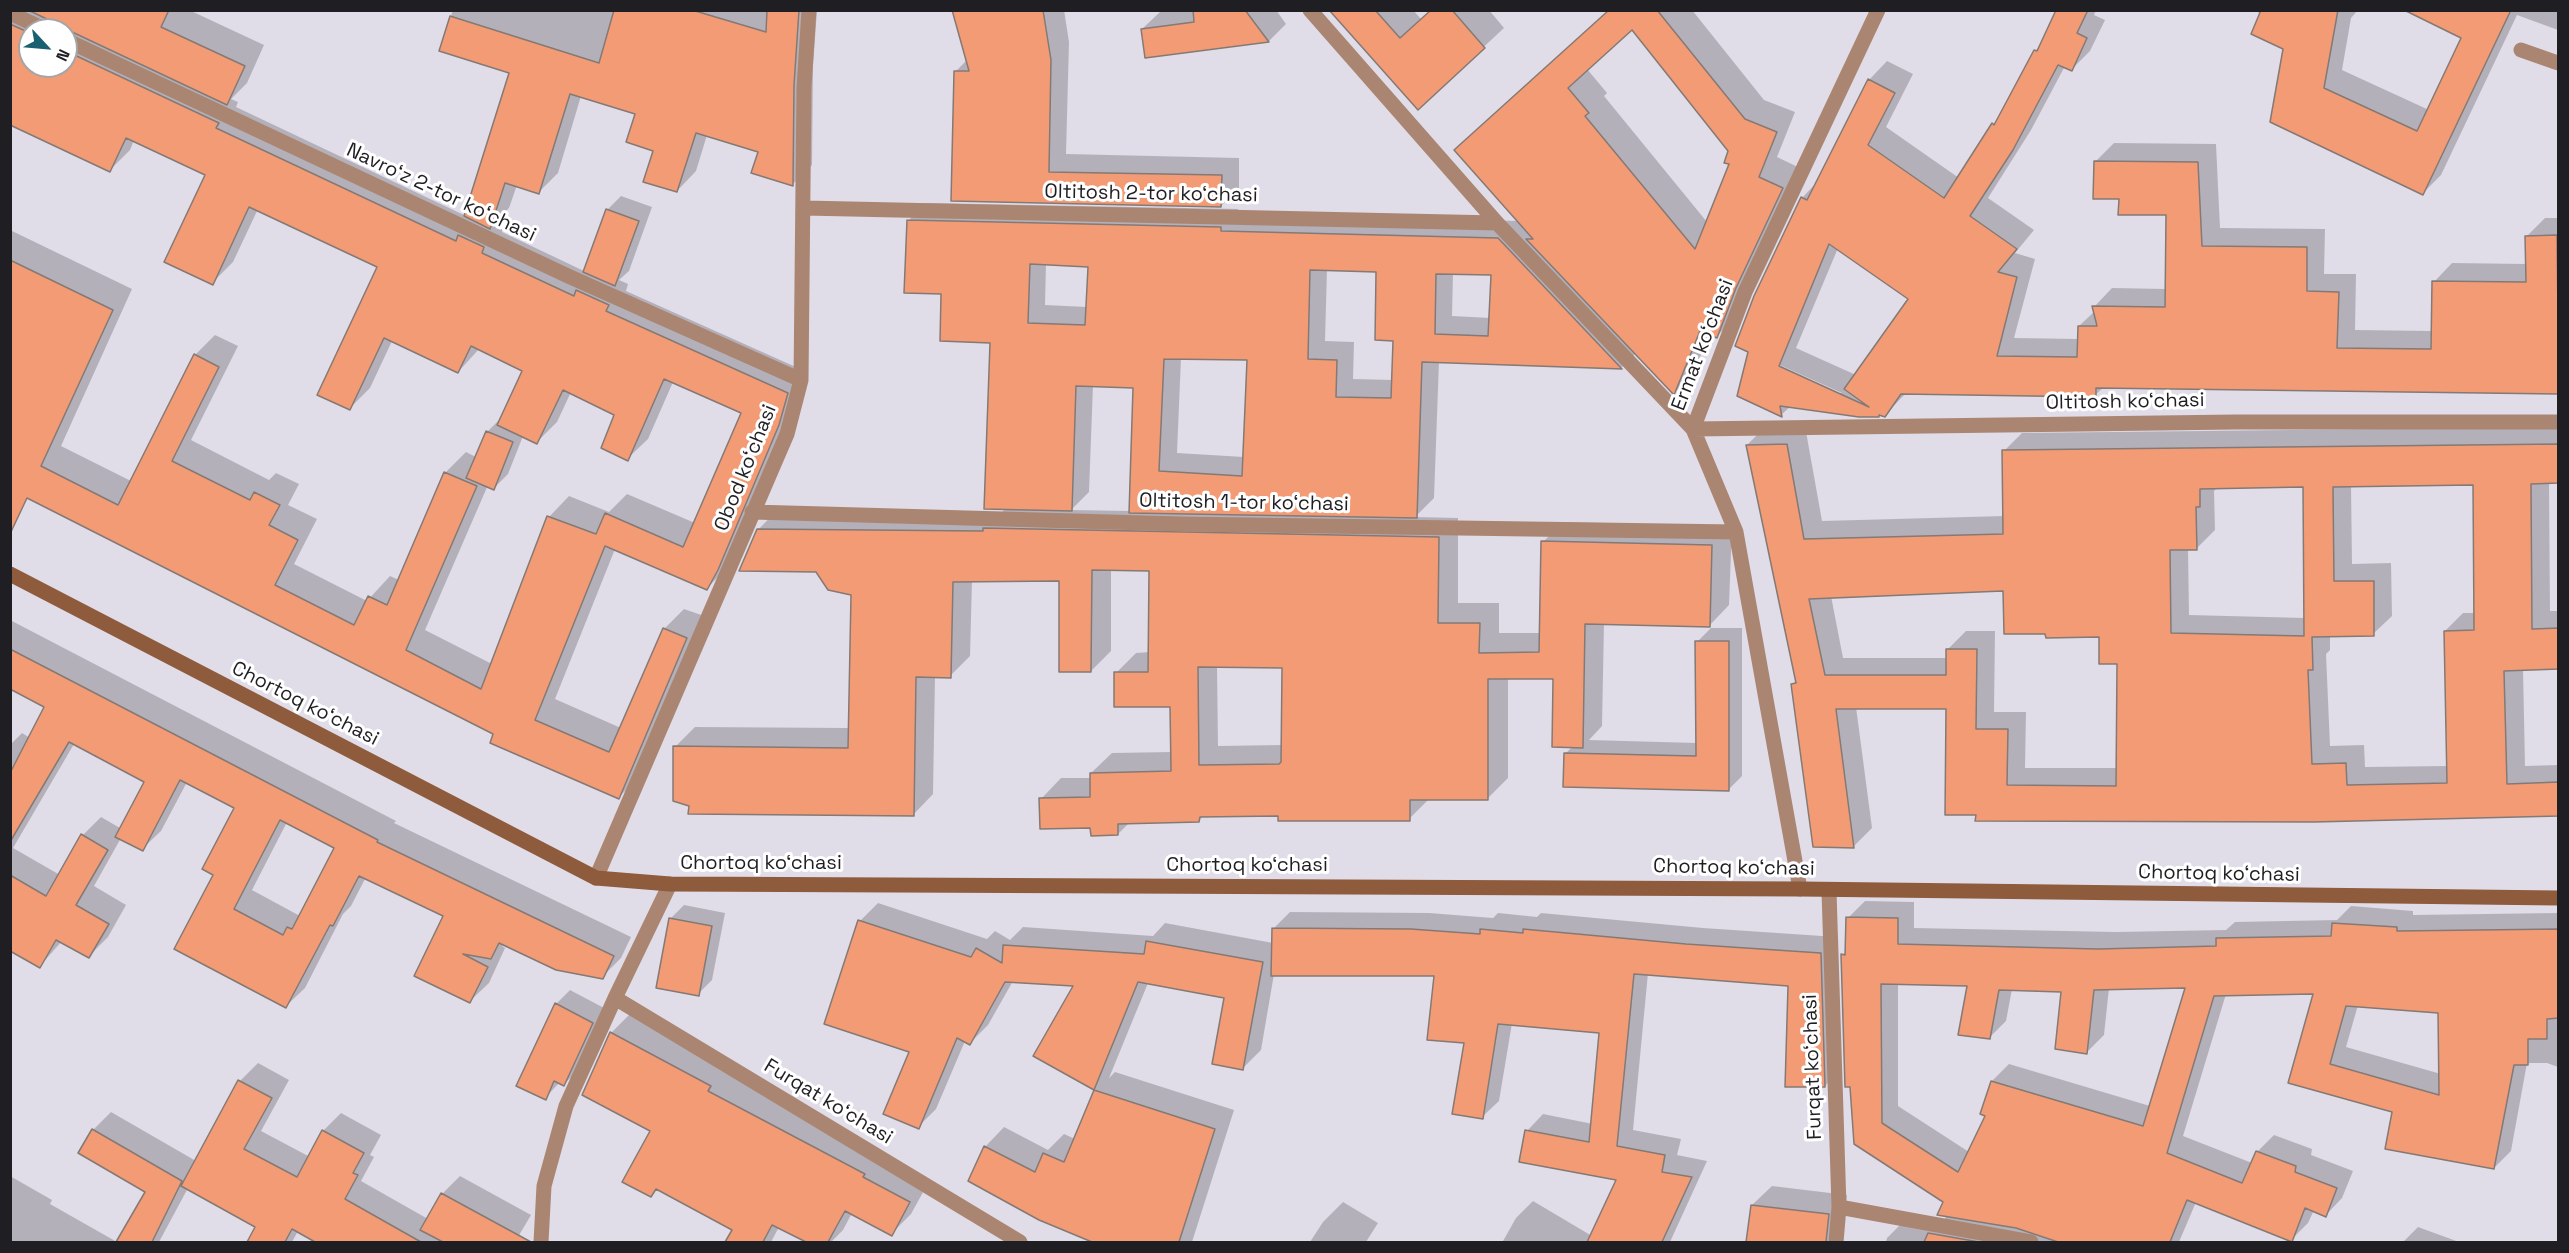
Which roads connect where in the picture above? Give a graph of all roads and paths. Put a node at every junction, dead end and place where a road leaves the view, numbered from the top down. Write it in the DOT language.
graph roads {
  1 [pos="809,10"];
  2 [pos="1310,10"];
  3 [pos="1878,10"];
  4 [pos="78,46"];
  5 [pos="2521,50"];
  6 [pos="2559,63"];
  7 [pos="804,208"];
  8 [pos="1497,223"];
  9 [pos="801,380"];
  10 [pos="2559,422"];
  11 [pos="1693,429"];
  12 [pos="752,512"];
  13 [pos="1736,532"];
  14 [pos="10,574"];
  15 [pos="596,878"];
  16 [pos="670,884"];
  17 [pos="1800,889"];
  18 [pos="1829,891"];
  19 [pos="2559,898"];
  20 [pos="615,998"];
  21 [pos="1839,1206"];
  22 [pos="541,1242"];
  23 [pos="1020,1242"];
  24 [pos="1836,1242"];
  25 [pos="2031,1242"];
  1 -- 7 [label="street, Obod koʻchasi"];
  2 -- 8 [label="street"];
  3 -- 11 [label="street, Ermat koʻchasi"];
  4 -- 9 [label="street, Navroʻz 2-tor koʻchasi"];
  5 -- 6 [label="street"];
  7 -- 8 [label="street, Oltitosh 2-tor koʻchasi"];
  7 -- 9 [label="street, Obod koʻchasi"];
  8 -- 11 [label="street"];
  9 -- 12 [label="street, Obod koʻchasi"];
  10 -- 11 [label="street, Oltitosh koʻchasi"];
  11 -- 13 [label="street, Ermat koʻchasi"];
  12 -- 13 [label="street, Oltitosh 1-tor koʻchasi"];
  12 -- 15 [label="street, Obod koʻchasi"];
  13 -- 17 [label="street, Ermat koʻchasi"];
  14 -- 15 [label="main road, Chortoq koʻchasi"];
  15 -- 16 [label="main road, Chortoq koʻchasi"];
  16 -- 17 [label="main road, Chortoq koʻchasi"];
  16 -- 20 [label="street"];
  17 -- 18 [label="main road, Chortoq koʻchasi"];
  18 -- 19 [label="main road, Chortoq koʻchasi"];
  18 -- 21 [label="street, Furqat koʻchasi"];
  20 -- 22 [label="street"];
  20 -- 23 [label="street, Furqat koʻchasi"];
  21 -- 24 [label="street, Furqat koʻchasi"];
  21 -- 25 [label="street"];
}
